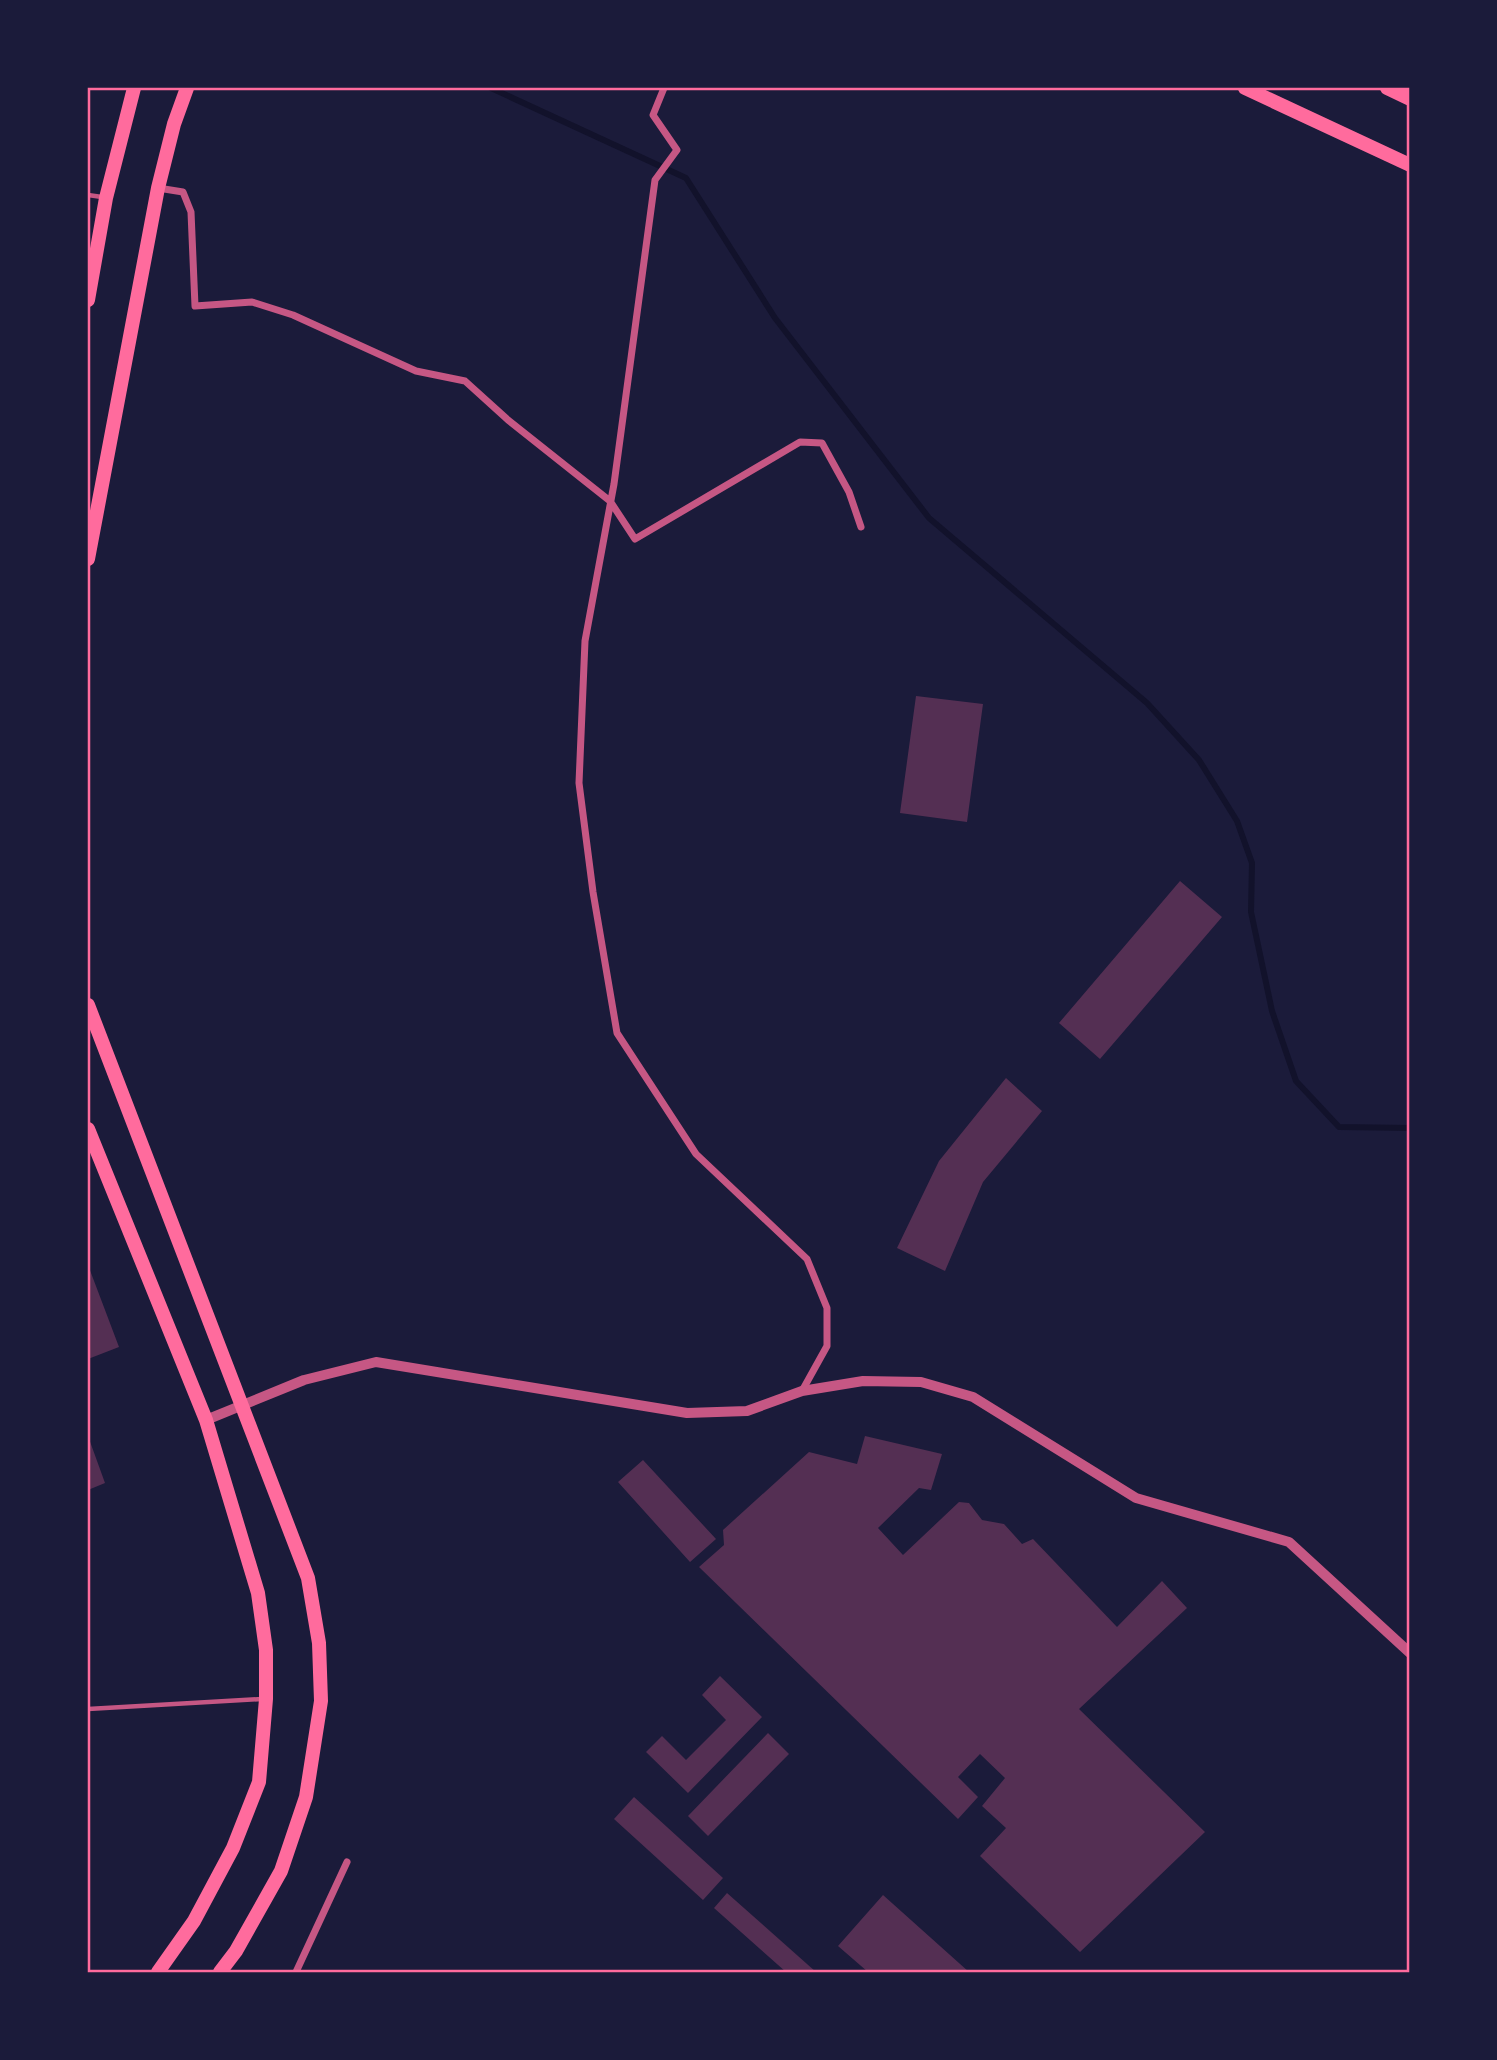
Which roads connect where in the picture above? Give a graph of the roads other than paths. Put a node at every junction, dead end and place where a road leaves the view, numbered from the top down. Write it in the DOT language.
graph roads {
  1 [pos="134,88"];
  2 [pos="187,88"];
  3 [pos="664,88"];
  4 [pos="1245,88"];
  5 [pos="1387,88"];
  6 [pos="1409,99"];
  7 [pos="1409,165"];
  8 [pos="158,188"];
  9 [pos="88,195"];
  10 [pos="106,198"];
  11 [pos="88,300"];
  12 [pos="610,501"];
  13 [pos="861,527"];
  14 [pos="88,559"];
  15 [pos="88,1005"];
  16 [pos="88,1129"];
  17 [pos="803,1391"];
  18 [pos="240,1406"];
  19 [pos="206,1420"];
  20 [pos="1409,1653"];
  21 [pos="266,1699"];
  22 [pos="88,1709"];
  23 [pos="347,1862"];
  24 [pos="158,1972"];
  25 [pos="220,1972"];
  26 [pos="296,1972"];
  1 -- 10 [label="highway"];
  2 -- 8 [label="highway"];
  3 -- 12 [label="street"];
  4 -- 7 [label="highway"];
  5 -- 6 [label="highway"];
  8 -- 12 [label="street"];
  8 -- 14 [label="highway"];
  9 -- 10 [label="lane"];
  10 -- 11 [label="highway"];
  12 -- 13 [label="street"];
  12 -- 17 [label="street"];
  15 -- 18 [label="highway"];
  16 -- 19 [label="highway"];
  17 -- 18 [label="street"];
  17 -- 20 [label="street"];
  18 -- 19 [label="street"];
  18 -- 25 [label="highway"];
  19 -- 21 [label="highway"];
  21 -- 22 [label="lane"];
  21 -- 24 [label="highway"];
  23 -- 26 [label="street"];
}
